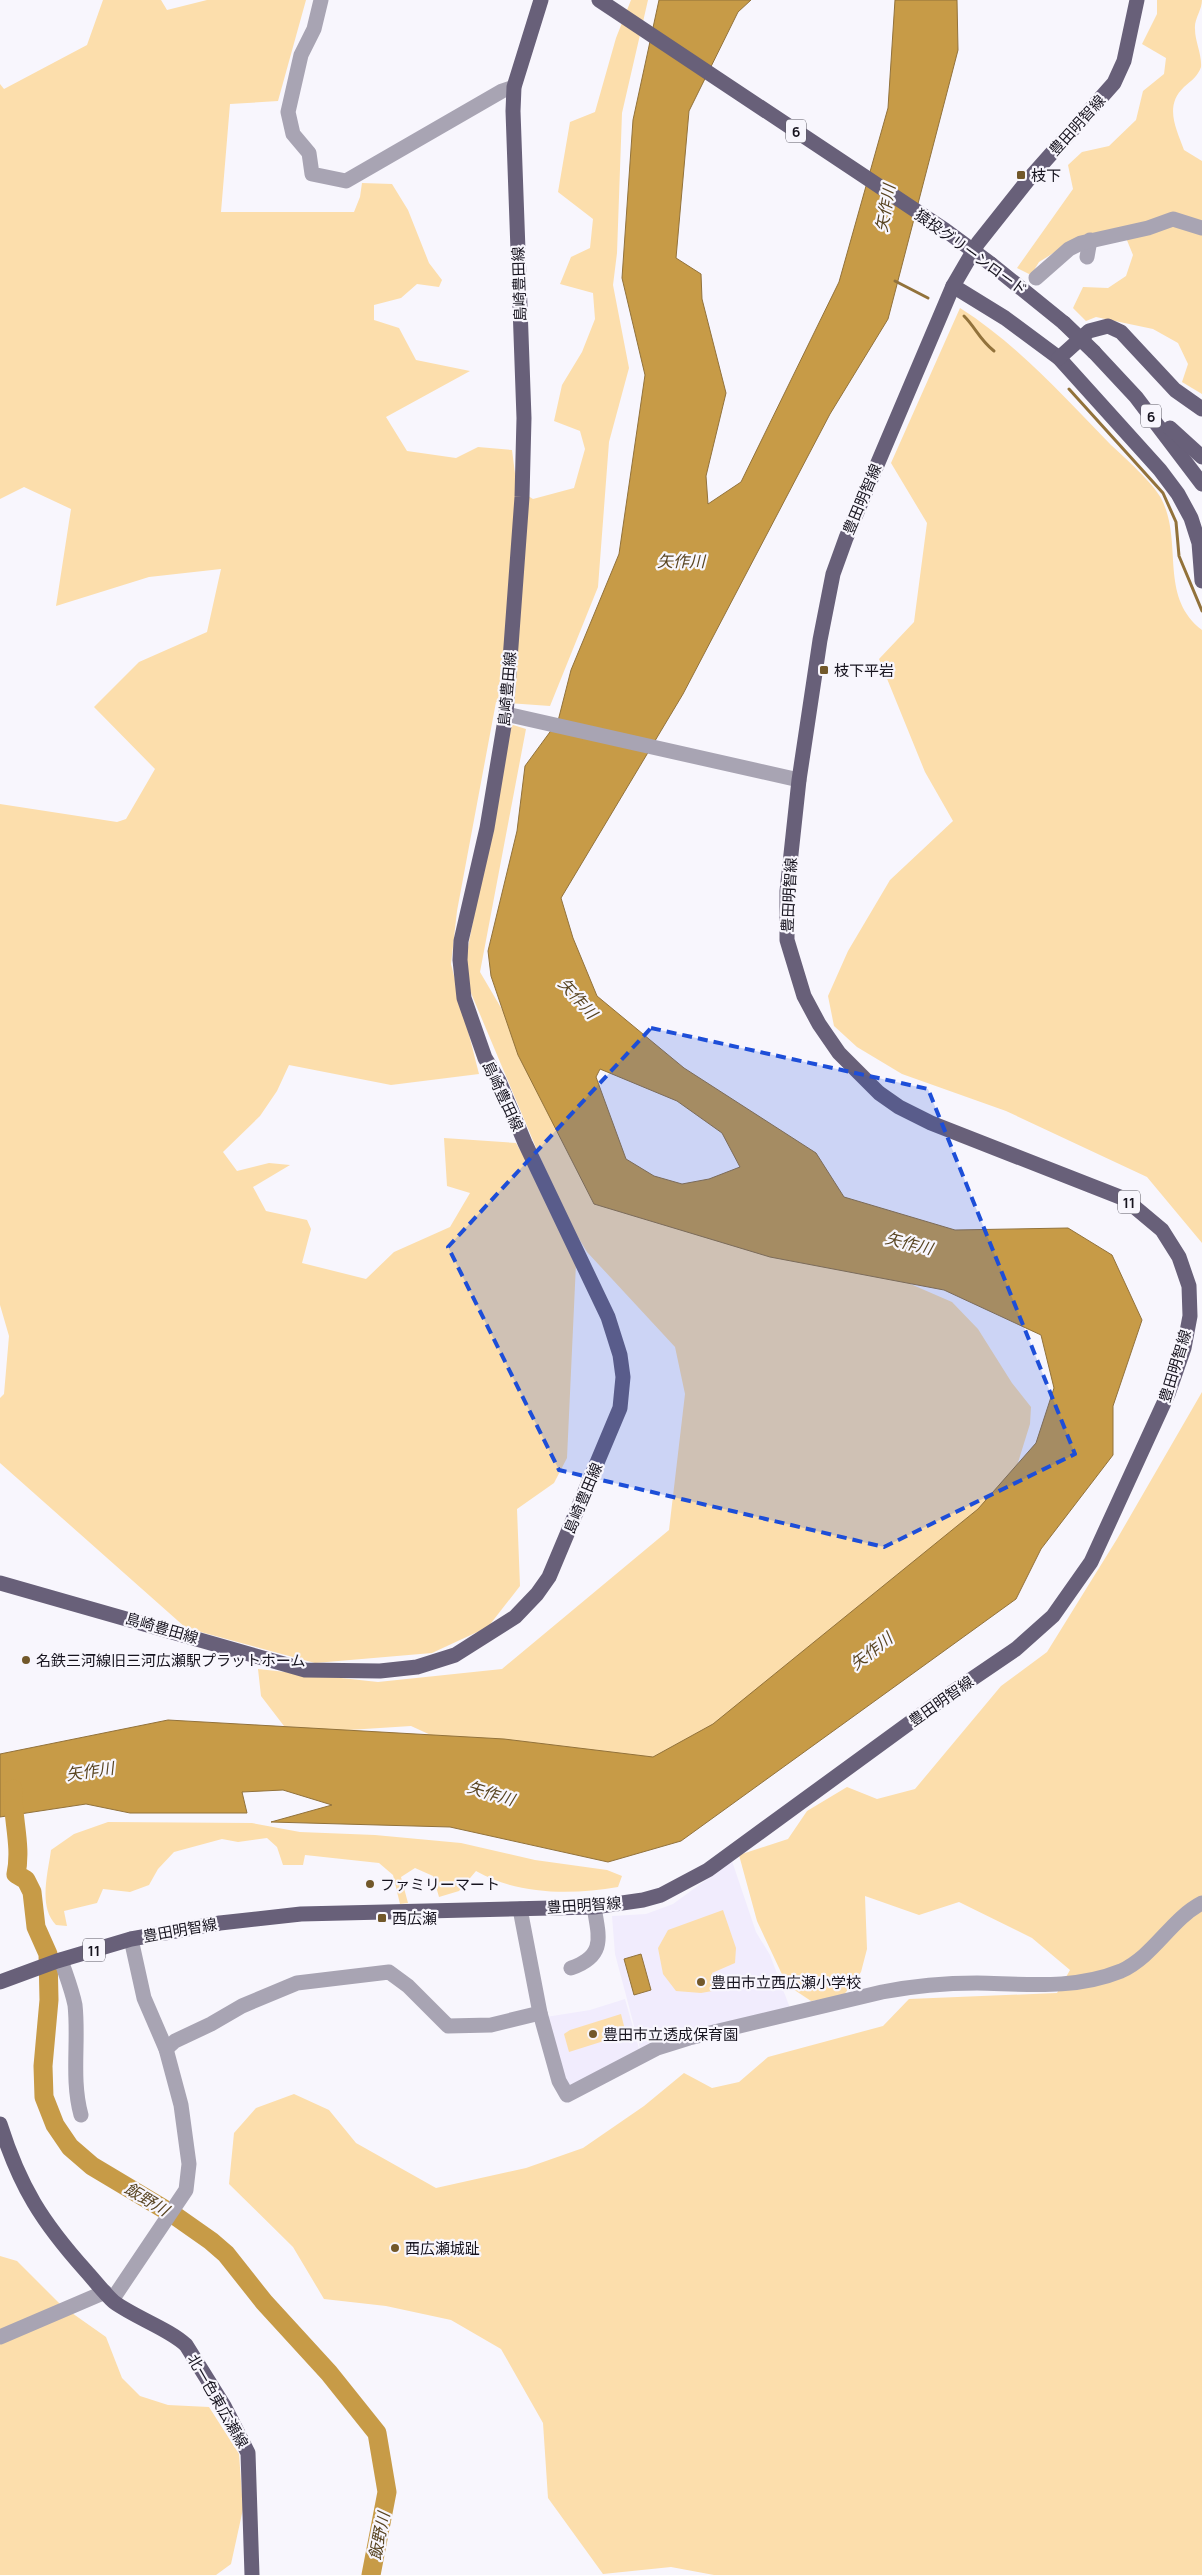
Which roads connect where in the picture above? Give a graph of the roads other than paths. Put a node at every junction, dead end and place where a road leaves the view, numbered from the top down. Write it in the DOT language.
graph roads {
  1 [pos="322,0"];
  2 [pos="542,0"];
  3 [pos="599,0"];
  4 [pos="1137,0"];
  5 [pos="514,87"];
  6 [pos="1202,228"];
  7 [pos="1090,240"];
  8 [pos="1087,257"];
  9 [pos="1036,278"];
  10 [pos="953,286"];
  11 [pos="1059,358"];
  12 [pos="1136,397"];
  13 [pos="1202,409"];
  14 [pos="1164,433"];
  15 [pos="1202,457"];
  16 [pos="1202,484"];
  17 [pos="1202,495"];
  18 [pos="1202,573"];
  19 [pos="1202,581"];
  20 [pos="512,716"];
  21 [pos="799,780"];
  22 [pos="0,1583"];
  23 [pos="1202,1903"];
  24 [pos="594,1906"];
  25 [pos="520,1910"];
  26 [pos="131,1939"];
  27 [pos="59,1961"];
  28 [pos="571,1968"];
  29 [pos="5,1981"];
  30 [pos="540,2013"];
  31 [pos="166,2049"];
  32 [pos="81,2115"];
  33 [pos="0,2124"];
  34 [pos="109,2296"];
  35 [pos="0,2337"];
  36 [pos="252,2575"];
  1 -- 5 [label="street"];
  2 -- 5 [label="main road, 島崎豊田線"];
  3 -- 12 [label="main road, 猿投グリーンロード / 6, bridge"];
  4 -- 10 [label="main road, 豊田明智線 / 11"];
  5 -- 20 [label="main road, 島崎豊田線"];
  6 -- 7 [label="street"];
  7 -- 8 [label="street"];
  7 -- 9 [label="street"];
  10 -- 11 [label="main road"];
  10 -- 21 [label="main road, 豊田明智線 / 11"];
  11 -- 13 [label="main road"];
  11 -- 18 [label="main road"];
  12 -- 14 [label="main road, 猿投グリーンロード / 6"];
  12 -- 15 [label="main road"];
  14 -- 16 [label="main road, 猿投グリーンロード / 6"];
  14 -- 17 [label="main road"];
  18 -- 19 [label="main road"];
  20 -- 21 [label="street"];
  20 -- 22 [label="main road, 島崎豊田線"];
  21 -- 24 [label="main road, 豊田明智線 / 11"];
  23 -- 30 [label="street"];
  24 -- 25 [label="main road, 豊田明智線 / 11"];
  24 -- 28 [label="street"];
  25 -- 26 [label="main road, 豊田明智線 / 11"];
  25 -- 30 [label="street"];
  26 -- 27 [label="main road, 豊田明智線 / 11"];
  26 -- 31 [label="street"];
  27 -- 29 [label="main road, 豊田明智線 / 11"];
  27 -- 32 [label="street"];
  30 -- 31 [label="street"];
  31 -- 34 [label="street"];
  33 -- 34 [label="main road, 北一色東広瀬線"];
  34 -- 35 [label="street"];
  34 -- 36 [label="main road, 北一色東広瀬線"];
}
